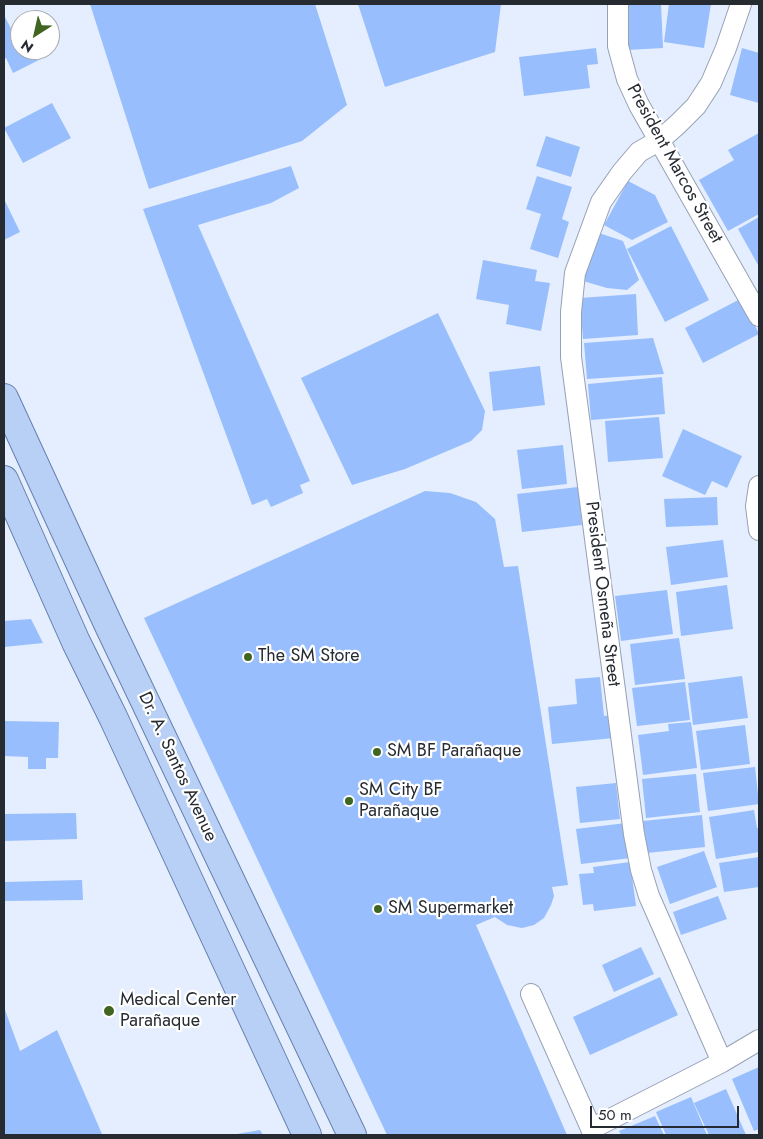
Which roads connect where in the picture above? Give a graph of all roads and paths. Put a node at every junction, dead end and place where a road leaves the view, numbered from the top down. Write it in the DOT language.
graph roads {
  1 [pos="618,4"];
  2 [pos="741,4"];
  3 [pos="660,140"];
  4 [pos="759,316"];
  5 [pos="4,398"];
  6 [pos="4,480"];
  7 [pos="759,486"];
  8 [pos="759,530"];
  9 [pos="530,994"];
  10 [pos="759,1040"];
  11 [pos="722,1062"];
  12 [pos="593,1132"];
  13 [pos="307,1135"];
  14 [pos="352,1135"];
  1 -- 3 [label="street, President Marcos Street"];
  2 -- 3 [label="street, President Osmeña Street"];
  3 -- 4 [label="street, President Marcos Street"];
  3 -- 11 [label="street, President Osmeña Street"];
  5 -- 14 [label="main road, Dr. A. Santos Avenue"];
  6 -- 13 [label="main road, Dr. A. Santos Avenue"];
  7 -- 8 [label="street"];
  9 -- 12 [label="street"];
  10 -- 11 [label="street"];
  11 -- 12 [label="street"];
}
